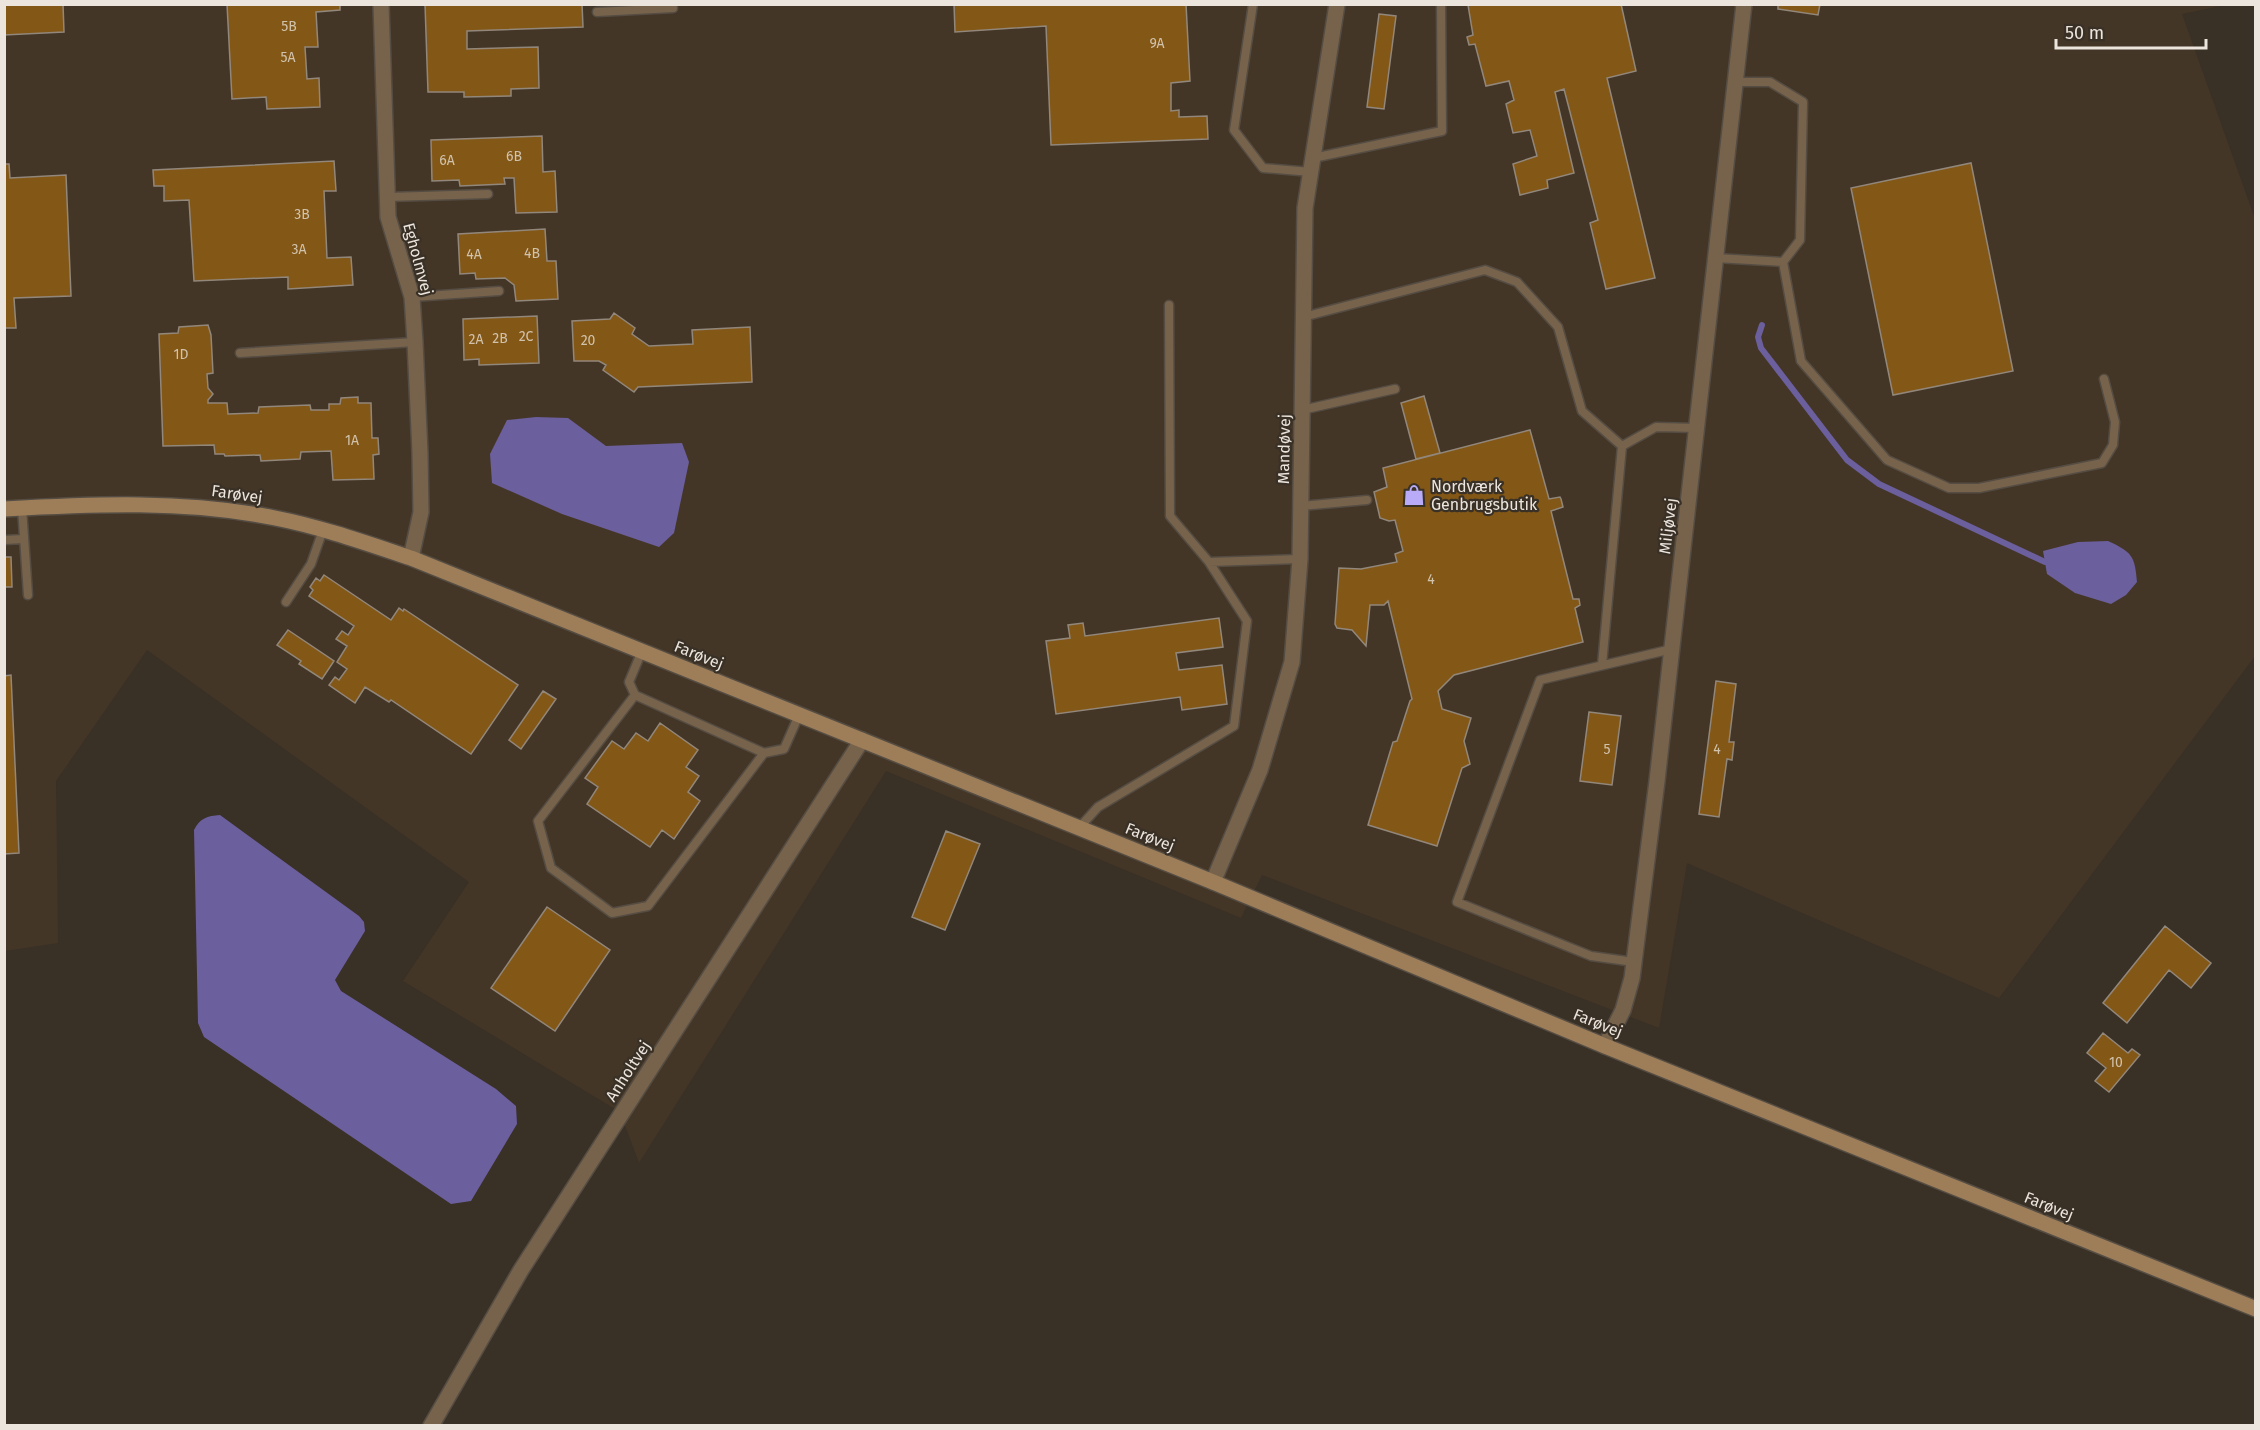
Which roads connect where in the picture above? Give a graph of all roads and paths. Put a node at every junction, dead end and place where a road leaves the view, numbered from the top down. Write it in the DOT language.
graph roads {
  1 [pos="381,4"];
  2 [pos="1253,4"];
  3 [pos="1337,4"];
  4 [pos="1442,4"];
  5 [pos="1744,4"];
  6 [pos="673,8"];
  7 [pos="597,12"];
  8 [pos="1735,82"];
  9 [pos="1312,165"];
  10 [pos="488,194"];
  11 [pos="388,197"];
  12 [pos="1716,258"];
  13 [pos="1783,262"];
  14 [pos="499,291"];
  15 [pos="412,297"];
  16 [pos="1168,306"];
  17 [pos="1303,317"];
  18 [pos="415,342"];
  19 [pos="240,353"];
  20 [pos="2104,379"];
  21 [pos="1395,389"];
  22 [pos="1302,410"];
  23 [pos="1697,428"];
  24 [pos="1622,446"];
  25 [pos="1367,500"];
  26 [pos="1301,506"];
  27 [pos="4,508"];
  28 [pos="22,508"];
  29 [pos="323,530"];
  30 [pos="24,539"];
  31 [pos="4,540"];
  32 [pos="411,558"];
  33 [pos="1300,559"];
  34 [pos="1209,562"];
  35 [pos="28,595"];
  36 [pos="286,602"];
  37 [pos="1672,649"];
  38 [pos="642,651"];
  39 [pos="1602,665"];
  40 [pos="635,695"];
  41 [pos="799,715"];
  42 [pos="862,740"];
  43 [pos="764,753"];
  44 [pos="1079,828"];
  45 [pos="1213,882"];
  46 [pos="1634,962"];
  47 [pos="1605,1046"];
  48 [pos="2256,1309"];
  49 [pos="431,1425"];
  1 -- 11 [label="street, Egholmvej"];
  2 -- 9 [label="lane"];
  3 -- 9 [label="street, Mandøvej"];
  4 -- 9 [label="lane"];
  5 -- 8 [label="street, Miljøvej"];
  6 -- 7 [label="lane"];
  8 -- 12 [label="street, Miljøvej"];
  8 -- 13 [label="lane"];
  9 -- 17 [label="street, Mandøvej"];
  10 -- 11 [label="lane"];
  11 -- 15 [label="street, Egholmvej"];
  12 -- 13 [label="lane"];
  12 -- 23 [label="street, Miljøvej"];
  13 -- 20 [label="lane"];
  14 -- 15 [label="lane"];
  15 -- 18 [label="street, Egholmvej"];
  16 -- 34 [label="lane"];
  17 -- 22 [label="street, Mandøvej"];
  17 -- 24 [label="lane"];
  18 -- 19 [label="lane"];
  18 -- 32 [label="street, Egholmvej"];
  21 -- 22 [label="lane"];
  22 -- 26 [label="street, Mandøvej"];
  23 -- 24 [label="lane"];
  23 -- 37 [label="street, Miljøvej"];
  24 -- 39 [label="lane"];
  25 -- 26 [label="lane"];
  26 -- 33 [label="street, Mandøvej"];
  27 -- 28 [label="street, Farøvej"];
  28 -- 29 [label="street, Farøvej"];
  28 -- 30 [label="lane"];
  29 -- 32 [label="street, Farøvej"];
  29 -- 36 [label="lane"];
  30 -- 31 [label="lane"];
  30 -- 35 [label="lane"];
  32 -- 38 [label="street, Farøvej"];
  33 -- 34 [label="lane"];
  33 -- 45 [label="street, Mandøvej"];
  34 -- 44 [label="lane"];
  37 -- 39 [label="lane"];
  37 -- 46 [label="street, Miljøvej"];
  38 -- 40 [label="lane"];
  38 -- 41 [label="street, Farøvej"];
  39 -- 46 [label="lane"];
  40 -- 43 [label="lane"];
  40 -- 43 [label="lane"];
  41 -- 42 [label="street, Farøvej"];
  41 -- 43 [label="lane"];
  42 -- 44 [label="street, Farøvej"];
  42 -- 49 [label="street, Anholtvej"];
  44 -- 45 [label="street, Farøvej"];
  45 -- 47 [label="street, Farøvej"];
  46 -- 47 [label="street, Miljøvej"];
  47 -- 48 [label="street, Farøvej"];
}
